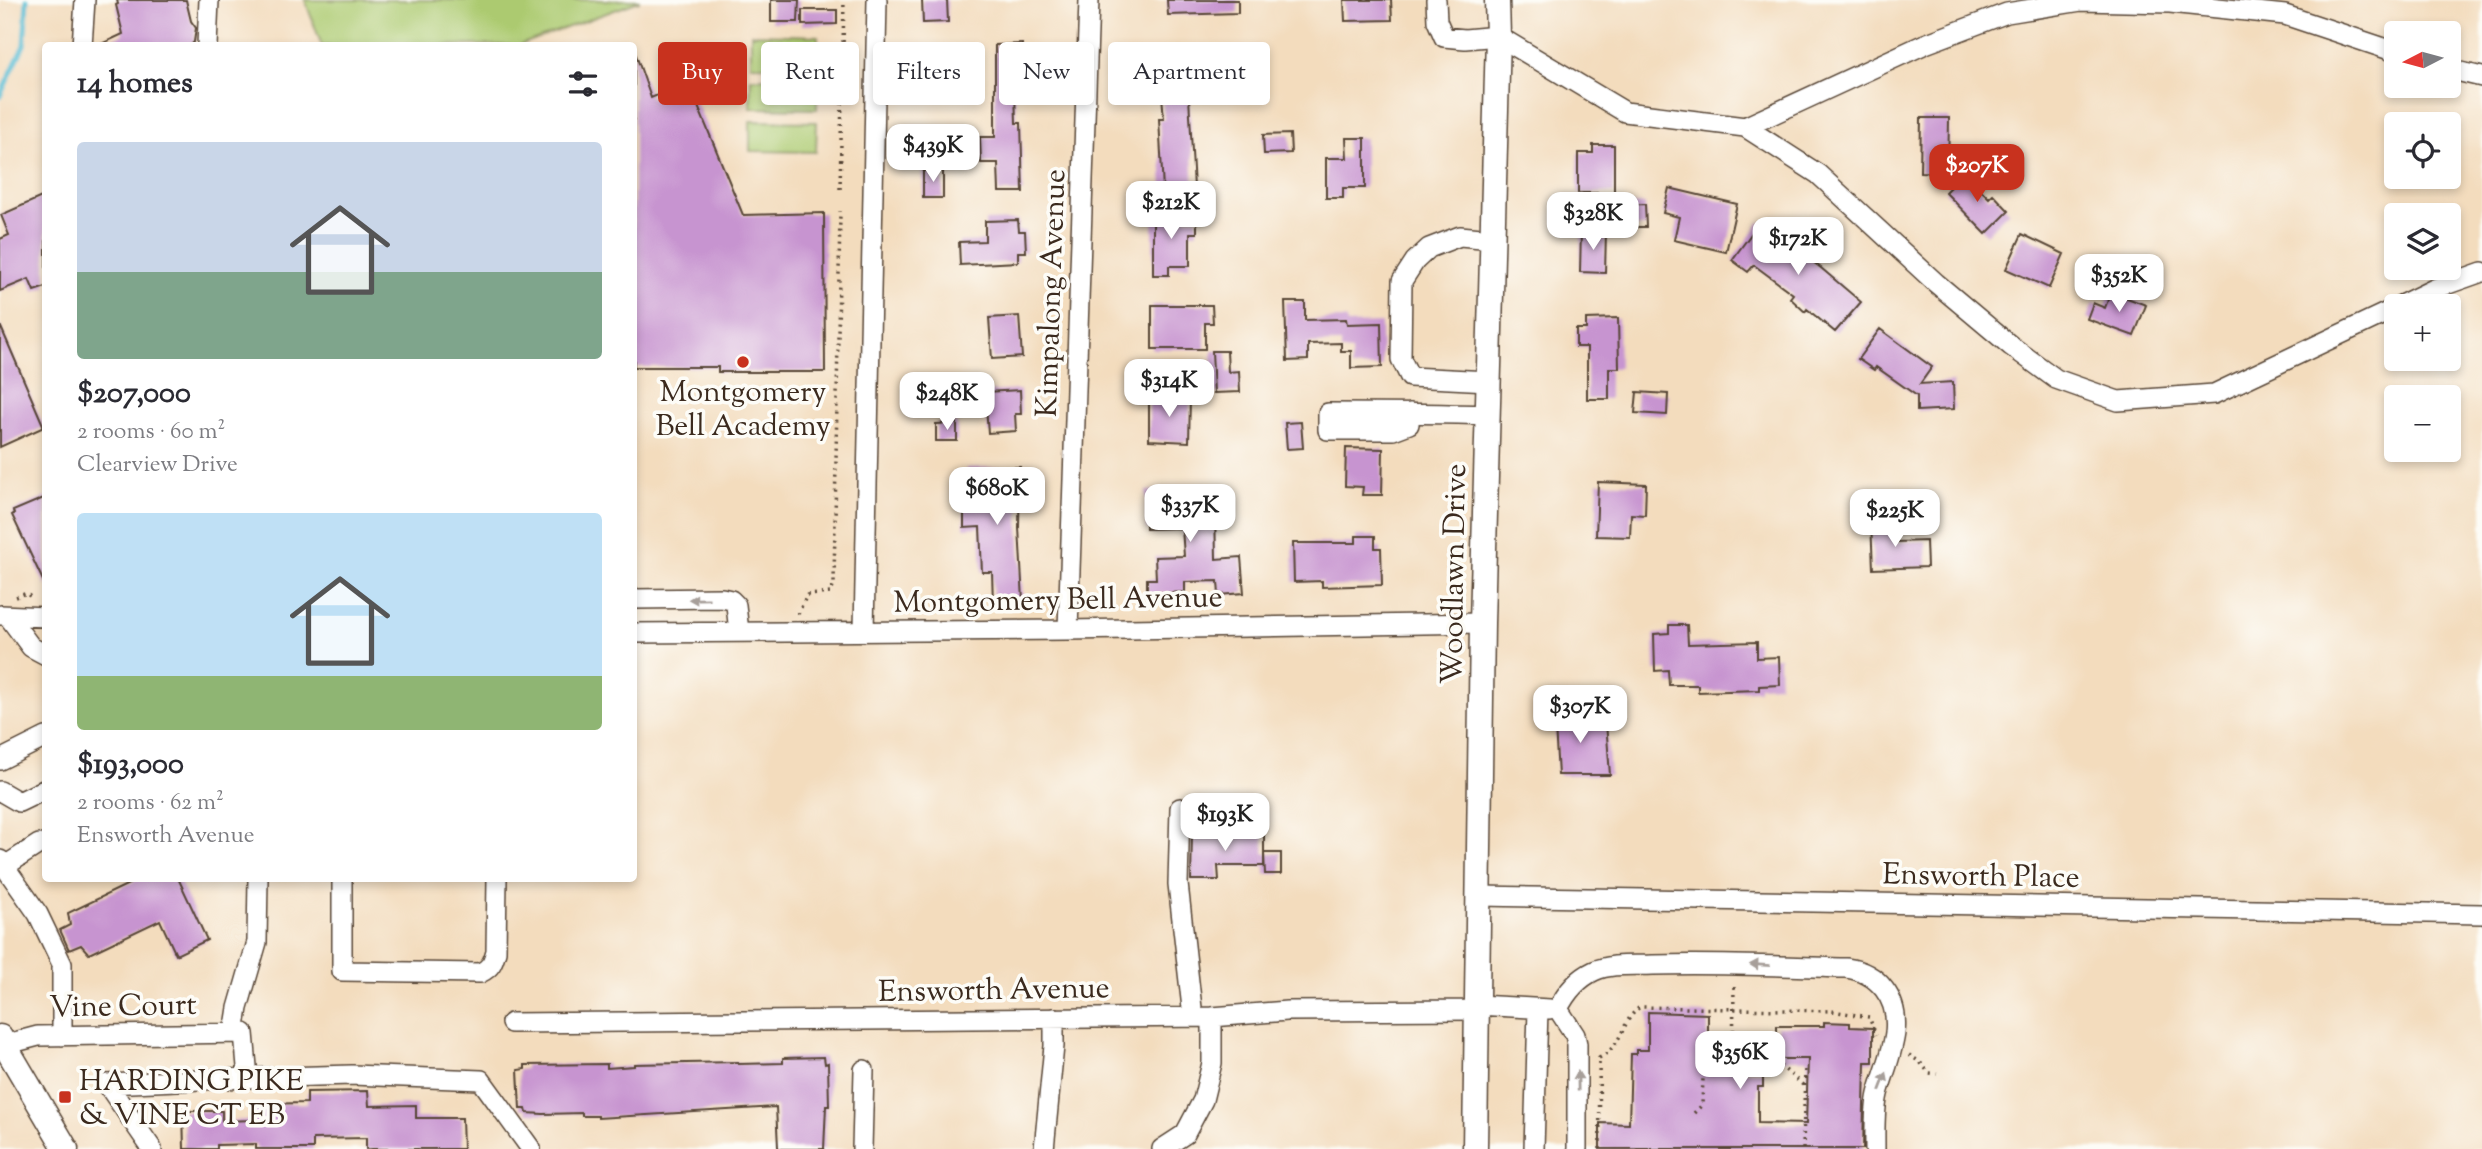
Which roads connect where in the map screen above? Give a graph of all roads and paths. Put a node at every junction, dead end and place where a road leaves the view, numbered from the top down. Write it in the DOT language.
graph roads {
  1 [pos="85,0"];
  2 [pos="209,0"];
  3 [pos="844,0"];
  4 [pos="877,0"];
  5 [pos="1089,0"];
  6 [pos="1436,0"];
  7 [pos="1497,0"];
  8 [pos="1498,36"];
  9 [pos="82,42"];
  10 [pos="207,42"];
  11 [pos="2384,48"];
  12 [pos="2461,72"];
  13 [pos="2482,78"];
  14 [pos="1745,127"];
  15 [pos="840,189"];
  16 [pos="840,211"];
  17 [pos="1493,239"];
  18 [pos="2482,272"];
  19 [pos="2424,294"];
  20 [pos="2384,313"];
  21 [pos="1489,381"];
  22 [pos="1410,413"];
  23 [pos="1488,415"];
  24 [pos="637,599"];
  25 [pos="4,616"];
  26 [pos="42,617"];
  27 [pos="794,622"];
  28 [pos="1482,622"];
  29 [pos="864,630"];
  30 [pos="1068,630"];
  31 [pos="739,632"];
  32 [pos="637,633"];
  33 [pos="42,653"];
  34 [pos="42,739"];
  35 [pos="0,760"];
  36 [pos="0,791"];
  37 [pos="42,791"];
  38 [pos="1180,808"];
  39 [pos="39,845"];
  40 [pos="2,863"];
  41 [pos="258,882"];
  42 [pos="342,882"];
  43 [pos="497,882"];
  44 [pos="1480,896"];
  45 [pos="2482,914"];
  46 [pos="1734,985"];
  47 [pos="1477,1007"];
  48 [pos="1538,1009"];
  49 [pos="1558,1009"];
  50 [pos="1734,1009"];
  51 [pos="1203,1017"];
  52 [pos="1054,1018"];
  53 [pos="511,1023"];
  54 [pos="239,1033"];
  55 [pos="62,1036"];
  56 [pos="1879,1040"];
  57 [pos="1,1045"];
  58 [pos="1733,1052"];
  59 [pos="1763,1052"];
  60 [pos="1773,1052"];
  61 [pos="1901,1053"];
  62 [pos="1733,1066"];
  63 [pos="1805,1067"];
  64 [pos="864,1070"];
  65 [pos="1937,1074"];
  66 [pos="248,1078"];
  67 [pos="1804,1086"];
  68 [pos="1694,1113"];
  69 [pos="66,1149"];
  70 [pos="152,1149"];
  71 [pos="531,1149"];
  72 [pos="862,1149"];
  73 [pos="1044,1149"];
  74 [pos="1162,1149"];
  75 [pos="1475,1149"];
  76 [pos="1534,1149"];
  77 [pos="1577,1149"];
  78 [pos="1600,1149"];
  79 [pos="1803,1149"];
  80 [pos="1875,1149"];
  1 -- 9 [label="street"];
  2 -- 10 [label="street"];
  3 -- 15 [label="path"];
  4 -- 29 [label="street"];
  5 -- 30 [label="street, Kimpalong Avenue"];
  6 -- 8 [label="street"];
  7 -- 8 [label="main road, Woodlawn Drive"];
  8 -- 14 [label="street"];
  8 -- 17 [label="main road, Woodlawn Drive"];
  11 -- 14 [label="street"];
  12 -- 13 [label="street"];
  14 -- 20 [label="street"];
  16 -- 27 [label="path"];
  17 -- 21 [label="main road, Woodlawn Drive"];
  17 -- 21 [label="street"];
  18 -- 19 [label="street"];
  21 -- 23 [label="main road, Woodlawn Drive"];
  22 -- 23 [label="street"];
  23 -- 28 [label="main road, Woodlawn Drive"];
  31 -- 24 [label="street, one-way"];
  25 -- 26 [label="street"];
  25 -- 33 [label="street"];
  28 -- 30 [label="street, Montgomery Bell Avenue"];
  28 -- 44 [label="main road, Woodlawn Drive"];
  29 -- 30 [label="street, Montgomery Bell Avenue"];
  29 -- 31 [label="street, Montgomery Bell Avenue"];
  31 -- 32 [label="street, Montgomery Bell Avenue"];
  34 -- 35 [label="street"];
  36 -- 37 [label="street"];
  38 -- 51 [label="street"];
  39 -- 40 [label="street"];
  40 -- 55 [label="street"];
  41 -- 54 [label="street"];
  42 -- 43 [label="street"];
  44 -- 45 [label="street, Ensworth Place"];
  44 -- 47 [label="main road, Woodlawn Drive"];
  46 -- 50 [label="path"];
  47 -- 48 [label="street, Ensworth Avenue"];
  47 -- 51 [label="street, Ensworth Avenue"];
  47 -- 75 [label="main road, Woodlawn Drive"];
  48 -- 49 [label="street, Ensworth Avenue"];
  48 -- 76 [label="street"];
  77 -- 49 [label="street, one-way"];
  80 -- 49 [label="street, one-way"];
  50 -- 56 [label="path"];
  50 -- 58 [label="path"];
  50 -- 78 [label="path"];
  51 -- 52 [label="street, Ensworth Avenue"];
  51 -- 74 [label="street"];
  52 -- 53 [label="street, Ensworth Avenue"];
  52 -- 73 [label="street"];
  54 -- 55 [label="street, Vine Court"];
  54 -- 66 [label="street"];
  55 -- 57 [label="street, Vine Court"];
  57 -- 69 [label="main road"];
  58 -- 59 [label="path"];
  58 -- 62 [label="path"];
  58 -- 68 [label="path"];
  59 -- 60 [label="path"];
  59 -- 67 [label="path"];
  61 -- 65 [label="path"];
  63 -- 67 [label="path"];
  64 -- 72 [label="street"];
  66 -- 70 [label="street"];
  66 -- 71 [label="street"];
  67 -- 79 [label="path"];
}
